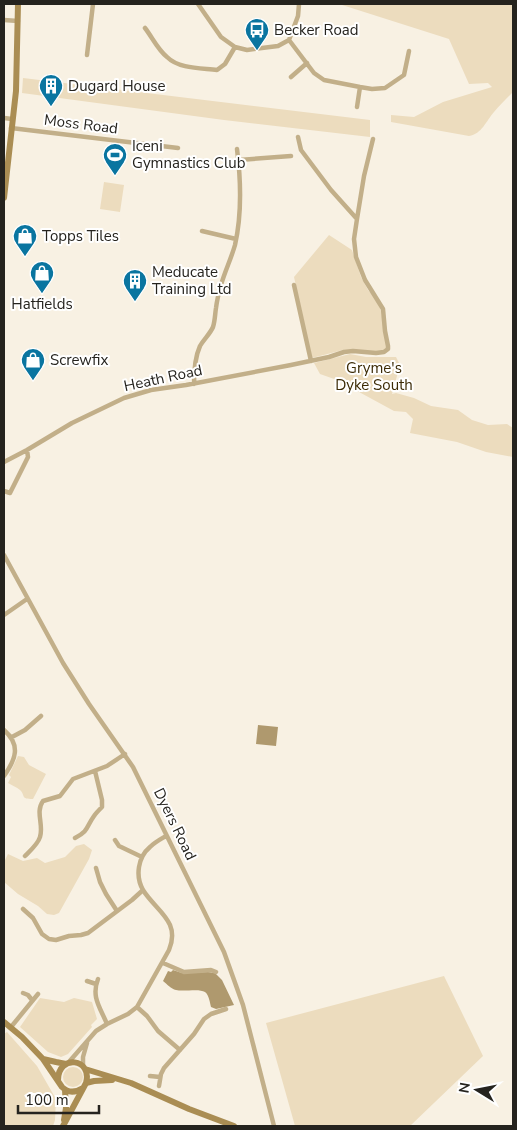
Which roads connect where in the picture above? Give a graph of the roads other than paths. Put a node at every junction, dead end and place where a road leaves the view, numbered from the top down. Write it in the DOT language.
graph roads {
  1 [pos="18,4"];
  2 [pos="93,4"];
  3 [pos="198,4"];
  4 [pos="299,4"];
  5 [pos="4,20"];
  6 [pos="18,21"];
  7 [pos="145,28"];
  8 [pos="289,40"];
  9 [pos="235,47"];
  10 [pos="410,51"];
  11 [pos="87,55"];
  12 [pos="307,63"];
  13 [pos="291,77"];
  14 [pos="360,88"];
  15 [pos="357,107"];
  16 [pos="4,118"];
  17 [pos="12,119"];
  18 [pos="12,128"];
  19 [pos="298,137"];
  20 [pos="373,139"];
  21 [pos="178,148"];
  22 [pos="238,149"];
  23 [pos="290,156"];
  24 [pos="239,160"];
  25 [pos="4,198"];
  26 [pos="357,219"];
  27 [pos="202,231"];
  28 [pos="236,239"];
  29 [pos="294,285"];
  30 [pos="311,361"];
  31 [pos="194,384"];
  32 [pos="27,450"];
  33 [pos="4,462"];
  34 [pos="4,491"];
  35 [pos="4,555"];
  36 [pos="27,599"];
  37 [pos="4,616"];
  38 [pos="41,716"];
  39 [pos="4,730"];
  40 [pos="12,737"];
  41 [pos="125,754"];
  42 [pos="94,771"];
  43 [pos="4,776"];
  44 [pos="166,836"];
  45 [pos="75,838"];
  46 [pos="115,840"];
  47 [pos="25,856"];
  48 [pos="142,857"];
  49 [pos="96,868"];
  50 [pos="143,890"];
  51 [pos="23,910"];
  52 [pos="117,911"];
  53 [pos="163,963"];
  54 [pos="216,972"];
  55 [pos="98,979"];
  56 [pos="87,981"];
  57 [pos="96,984"];
  58 [pos="23,993"];
  59 [pos="38,994"];
  60 [pos="32,1000"];
  61 [pos="137,1007"];
  62 [pos="226,1010"];
  63 [pos="4,1022"];
  64 [pos="107,1024"];
  65 [pos="11,1027"];
  66 [pos="87,1042"];
  67 [pos="180,1050"];
  68 [pos="43,1059"];
  69 [pos="67,1063"];
  70 [pos="84,1067"];
  71 [pos="150,1076"];
  72 [pos="160,1077"];
  73 [pos="58,1080"];
  74 [pos="121,1080"];
  75 [pos="85,1085"];
  76 [pos="159,1086"];
  77 [pos="65,1090"];
  78 [pos="63,1126"];
  79 [pos="234,1126"];
  80 [pos="274,1126"];
  1 -- 6 [label="street"];
  2 -- 11 [label="street"];
  3 -- 9 [label="street"];
  4 -- 8 [label="street"];
  5 -- 6 [label="street"];
  6 -- 17 [label="street"];
  7 -- 9 [label="street"];
  8 -- 9 [label="street"];
  8 -- 12 [label="street"];
  10 -- 14 [label="street"];
  12 -- 13 [label="street"];
  12 -- 14 [label="street"];
  14 -- 15 [label="street"];
  16 -- 17 [label="street"];
  17 -- 18 [label="street"];
  18 -- 21 [label="street, Moss Road"];
  18 -- 25 [label="street"];
  19 -- 26 [label="street"];
  20 -- 26 [label="street"];
  22 -- 24 [label="street"];
  23 -- 24 [label="street"];
  24 -- 28 [label="street"];
  26 -- 30 [label="street, Heath Road"];
  27 -- 28 [label="street"];
  28 -- 31 [label="street"];
  29 -- 30 [label="street"];
  30 -- 31 [label="street, Heath Road"];
  31 -- 32 [label="street, Heath Road"];
  32 -- 33 [label="street, Heath Road"];
  32 -- 34 [label="street"];
  35 -- 36 [label="street, Dyers Road"];
  36 -- 37 [label="street"];
  36 -- 41 [label="street, Dyers Road"];
  38 -- 40 [label="street"];
  39 -- 40 [label="street"];
  40 -- 43 [label="street"];
  41 -- 42 [label="street"];
  41 -- 44 [label="street, Dyers Road"];
  42 -- 45 [label="street"];
  42 -- 47 [label="street"];
  44 -- 48 [label="street"];
  44 -- 80 [label="street, Dyers Road"];
  46 -- 48 [label="street"];
  48 -- 50 [label="street"];
  49 -- 52 [label="street"];
  50 -- 52 [label="street"];
  50 -- 53 [label="street"];
  51 -- 52 [label="street"];
  53 -- 54 [label="street"];
  53 -- 61 [label="street"];
  55 -- 57 [label="street"];
  56 -- 57 [label="street"];
  57 -- 64 [label="street"];
  58 -- 60 [label="street"];
  59 -- 60 [label="street"];
  60 -- 65 [label="street"];
  61 -- 64 [label="street"];
  61 -- 67 [label="street"];
  62 -- 67 [label="street"];
  63 -- 65 [label="street"];
  64 -- 66 [label="street"];
  65 -- 68 [label="street"];
  66 -- 69 [label="street"];
  66 -- 70 [label="street"];
  67 -- 72 [label="street"];
  68 -- 69 [label="street"];
  68 -- 73 [label="street"];
  69 -- 70 [label="street"];
  69 -- 73 [label="street"];
  70 -- 74 [label="street"];
  70 -- 75 [label="street"];
  71 -- 72 [label="street"];
  72 -- 76 [label="street"];
  73 -- 77 [label="street"];
  74 -- 75 [label="street"];
  74 -- 79 [label="street"];
  75 -- 77 [label="street"];
  75 -- 78 [label="street"];
  77 -- 78 [label="street"];
}
